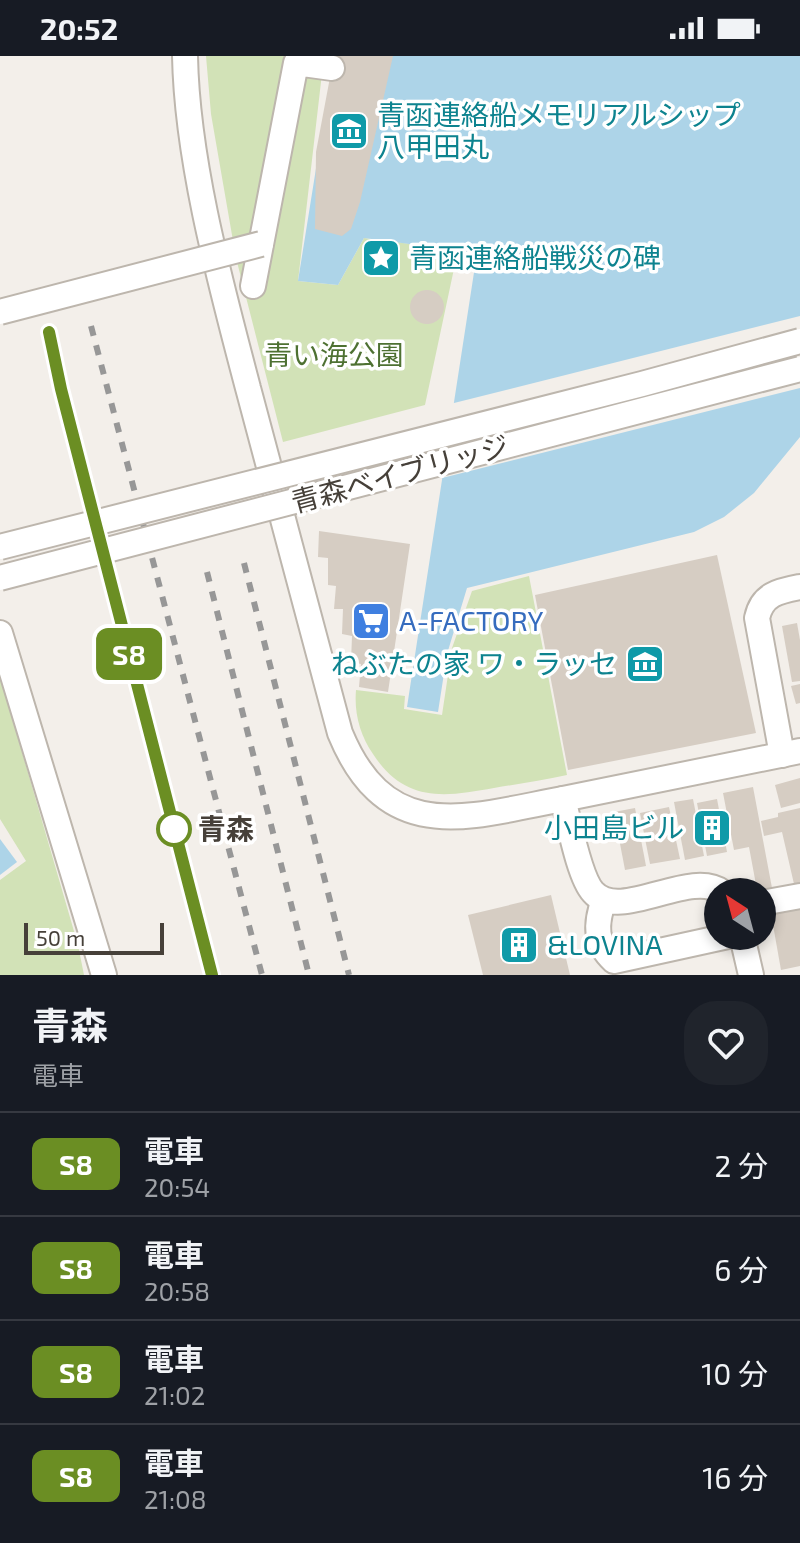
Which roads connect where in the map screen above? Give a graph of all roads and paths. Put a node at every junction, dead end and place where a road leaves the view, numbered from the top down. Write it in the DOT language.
graph roads {
  1 [pos="185,56"];
  2 [pos="332,68"];
  3 [pos="261,244"];
  4 [pos="253,286"];
  5 [pos="0,312"];
  6 [pos="800,341"];
  7 [pos="800,369"];
  8 [pos="0,547"];
  9 [pos="0,578"];
  10 [pos="800,587"];
  11 [pos="0,633"];
  12 [pos="791,753"];
  13 [pos="563,799"];
  14 [pos="704,886"];
  15 [pos="800,896"];
  16 [pos="604,900"];
  17 [pos="776,900"];
  18 [pos="704,941"];
  19 [pos="745,950"];
  20 [pos="104,975"];
  21 [pos="751,975"];
  1 -- 13 [label="street"];
  2 -- 3 [label="street"];
  3 -- 4 [label="street"];
  3 -- 5 [label="street, bridge"];
  6 -- 8 [label="street, 青森ベイブリッジ, bridge"];
  7 -- 9 [label="street, 青森ベイブリッジ, bridge"];
  10 -- 12 [label="street"];
  11 -- 20 [label="street"];
  12 -- 13 [label="street"];
  13 -- 16 [label="street"];
  14 -- 16 [label="street"];
  15 -- 17 [label="street"];
  16 -- 18 [label="street"];
  19 -- 21 [label="street"];
}
